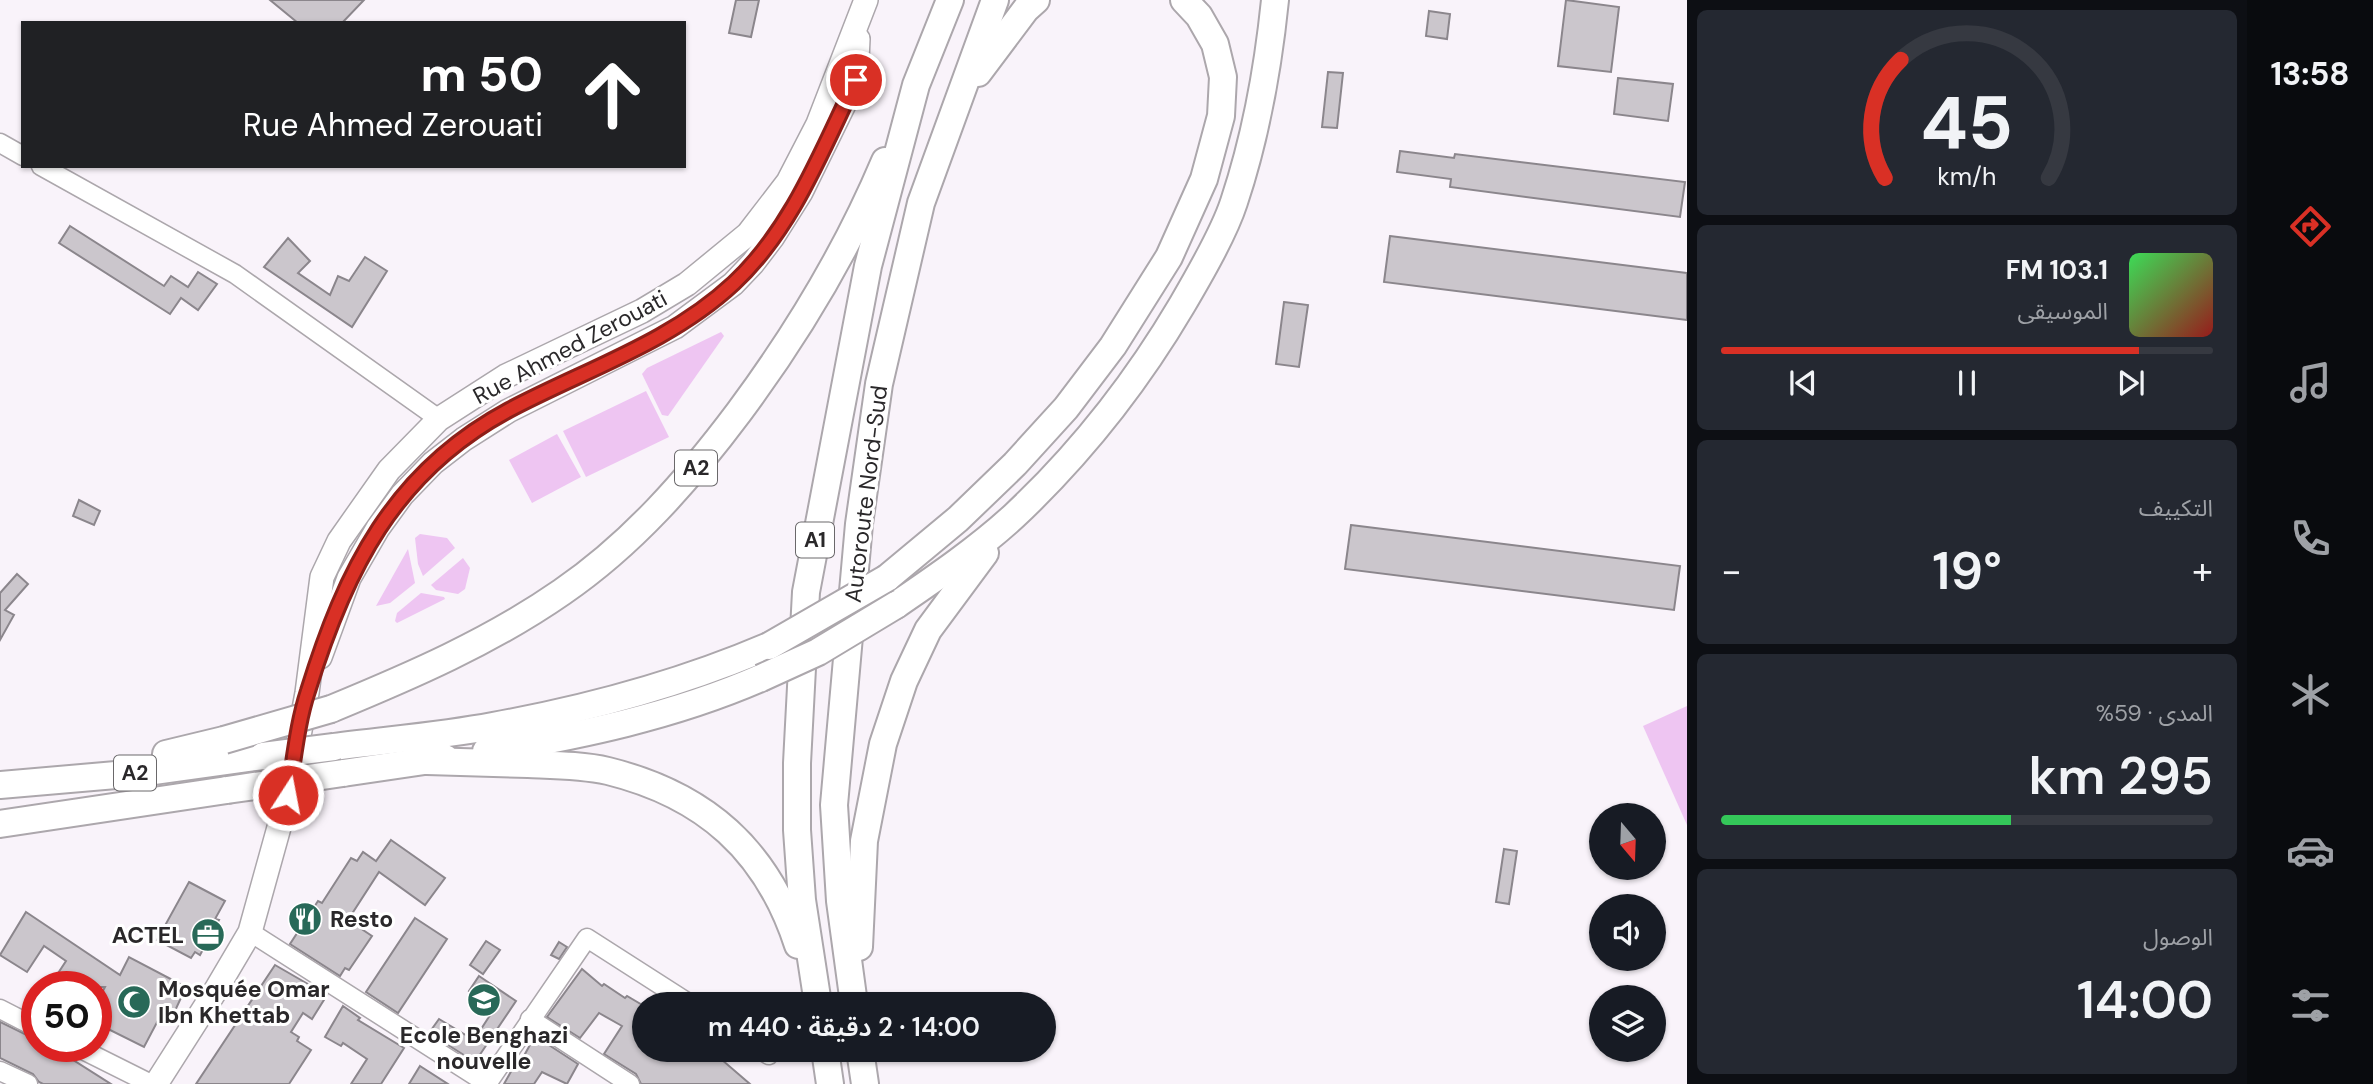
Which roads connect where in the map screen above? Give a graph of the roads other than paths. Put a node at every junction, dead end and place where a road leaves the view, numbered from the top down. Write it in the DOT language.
graph roads {
  1 [pos="950,0"];
  2 [pos="995,0"];
  3 [pos="1036,0"];
  4 [pos="1184,0"];
  5 [pos="1275,0"];
  6 [pos="863,10"];
  7 [pos="916,85"];
  8 [pos="961,97"];
  9 [pos="0,143"];
  10 [pos="21,155"];
  11 [pos="45,168"];
  12 [pos="439,419"];
  13 [pos="1012,518"];
  14 [pos="307,692"];
  15 [pos="427,761"];
  16 [pos="3,785"];
  17 [pos="0,824"];
  18 [pos="250,932"];
  19 [pos="671,992"];
  20 [pos="814,992"];
  21 [pos="816,992"];
  22 [pos="854,992"];
  23 [pos="857,992"];
  24 [pos="0,1009"];
  25 [pos="530,1019"];
  26 [pos="21,1020"];
  27 [pos="108,1062"];
  28 [pos="827,1062"];
  29 [pos="862,1062"];
  30 [pos="0,1071"];
  31 [pos="28,1084"];
  32 [pos="154,1084"];
  33 [pos="488,1084"];
  34 [pos="630,1084"];
  35 [pos="830,1084"];
  36 [pos="865,1084"];
  1 -- 7 [label="highway, Autoroute Nord-Sud / A1"];
  2 -- 8 [label="highway, Autoroute Nord-Sud / A1"];
  3 -- 8 [label="highway"];
  4 -- 16 [label="highway, A2, bridge"];
  5 -- 13 [label="highway"];
  6 -- 12 [label="main road, Rue Ahmed Zerouati"];
  6 -- 14 [label="main road, Rue Ahmed Zerouati"];
  7 -- 16 [label="highway, A2, bridge"];
  7 -- 21 [label="highway, Autoroute Nord-Sud / A1"];
  8 -- 22 [label="highway, Autoroute Nord-Sud / A1"];
  9 -- 10 [label="street"];
  11 -- 12 [label="street"];
  12 -- 14 [label="main road, Rue Ahmed Zerouati"];
  13 -- 15 [label="highway, bridge"];
  13 -- 23 [label="highway"];
  14 -- 18 [label="main road"];
  15 -- 17 [label="highway, A2, bridge"];
  15 -- 20 [label="highway"];
  18 -- 32 [label="main road"];
  18 -- 33 [label="street"];
  19 -- 25 [label="street"];
  24 -- 26 [label="street"];
  25 -- 33 [label="street"];
  25 -- 34 [label="street"];
  27 -- 32 [label="street"];
  28 -- 35 [label="highway"];
  29 -- 36 [label="highway"];
  30 -- 31 [label="street"];
}
